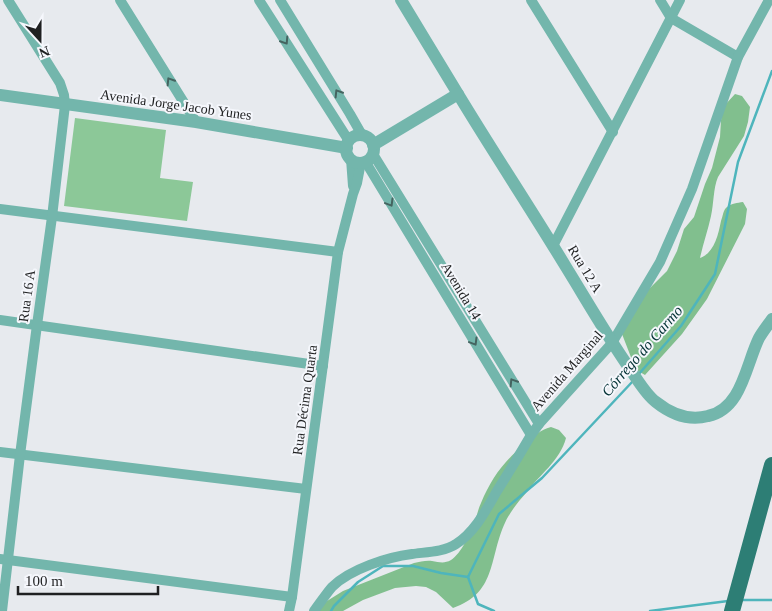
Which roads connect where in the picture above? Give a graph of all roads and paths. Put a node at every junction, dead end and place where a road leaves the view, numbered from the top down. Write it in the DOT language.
graph roads {
  1 [pos="8,0"];
  2 [pos="120,0"];
  3 [pos="259,0"];
  4 [pos="280,0"];
  5 [pos="401,0"];
  6 [pos="532,0"];
  7 [pos="660,0"];
  8 [pos="680,0"];
  9 [pos="769,0"];
  10 [pos="671,18"];
  11 [pos="738,57"];
  12 [pos="458,94"];
  13 [pos="0,95"];
  14 [pos="65,105"];
  15 [pos="196,122"];
  16 [pos="612,132"];
  17 [pos="362,135"];
  18 [pos="360,153"];
  19 [pos="0,209"];
  20 [pos="52,216"];
  21 [pos="553,246"];
  22 [pos="338,252"];
  23 [pos="0,320"];
  24 [pos="771,322"];
  25 [pos="37,325"];
  26 [pos="612,343"];
  27 [pos="323,366"];
  28 [pos="539,424"];
  29 [pos="531,435"];
  30 [pos="0,452"];
  31 [pos="20,455"];
  32 [pos="772,465"];
  33 [pos="306,489"];
  34 [pos="4,560"];
  35 [pos="292,597"];
  36 [pos="2,611"];
  37 [pos="290,611"];
  38 [pos="314,611"];
  39 [pos="732,611"];
  1 -- 14 [label="street, Rua 16 A"];
  15 -- 2 [label="street, one-way"];
  3 -- 18 [label="street, Avenida 14, one-way"];
  17 -- 4 [label="street, Avenida 14, one-way"];
  5 -- 12 [label="street, Rua 12 A"];
  6 -- 16 [label="street"];
  7 -- 10 [label="street"];
  8 -- 10 [label="street"];
  9 -- 11 [label="street, Avenida Marginal"];
  10 -- 11 [label="street"];
  10 -- 16 [label="street"];
  11 -- 26 [label="street, Avenida Marginal"];
  12 -- 18 [label="street"];
  12 -- 21 [label="street, Rua 12 A"];
  13 -- 14 [label="street, Avenida Jorge Jacob Yunes"];
  14 -- 15 [label="street, Avenida Jorge Jacob Yunes"];
  14 -- 20 [label="street, Rua 16 A"];
  15 -- 18 [label="street, Avenida Jorge Jacob Yunes"];
  16 -- 21 [label="street"];
  17 -- 18 [label="street, Avenida 14"];
  18 -- 22 [label="street, Rua Décima Quarta"];
  28 -- 18 [label="street, Avenida 14, one-way"];
  18 -- 29 [label="street, Avenida 14, one-way"];
  19 -- 20 [label="street"];
  20 -- 22 [label="street"];
  20 -- 25 [label="street, Rua 16 A"];
  21 -- 26 [label="street, Rua 12 A"];
  22 -- 27 [label="street, Rua Décima Quarta"];
  23 -- 25 [label="street"];
  24 -- 26 [label="street, Rua 12 A"];
  25 -- 27 [label="street"];
  25 -- 31 [label="street, Rua 16 A"];
  26 -- 28 [label="street, Avenida Marginal"];
  27 -- 33 [label="street, Rua Décima Quarta"];
  28 -- 29 [label="street, Avenida Marginal"];
  29 -- 38 [label="street, Avenida Marginal"];
  30 -- 31 [label="street"];
  31 -- 33 [label="street"];
  31 -- 34 [label="street, Rua 16 A"];
  32 -- 39 [label="main road"];
  33 -- 35 [label="street, Rua Décima Quarta"];
  34 -- 35 [label="street"];
  34 -- 36 [label="street, Rua 16 A"];
  35 -- 37 [label="street, Rua Décima Quarta"];
}
